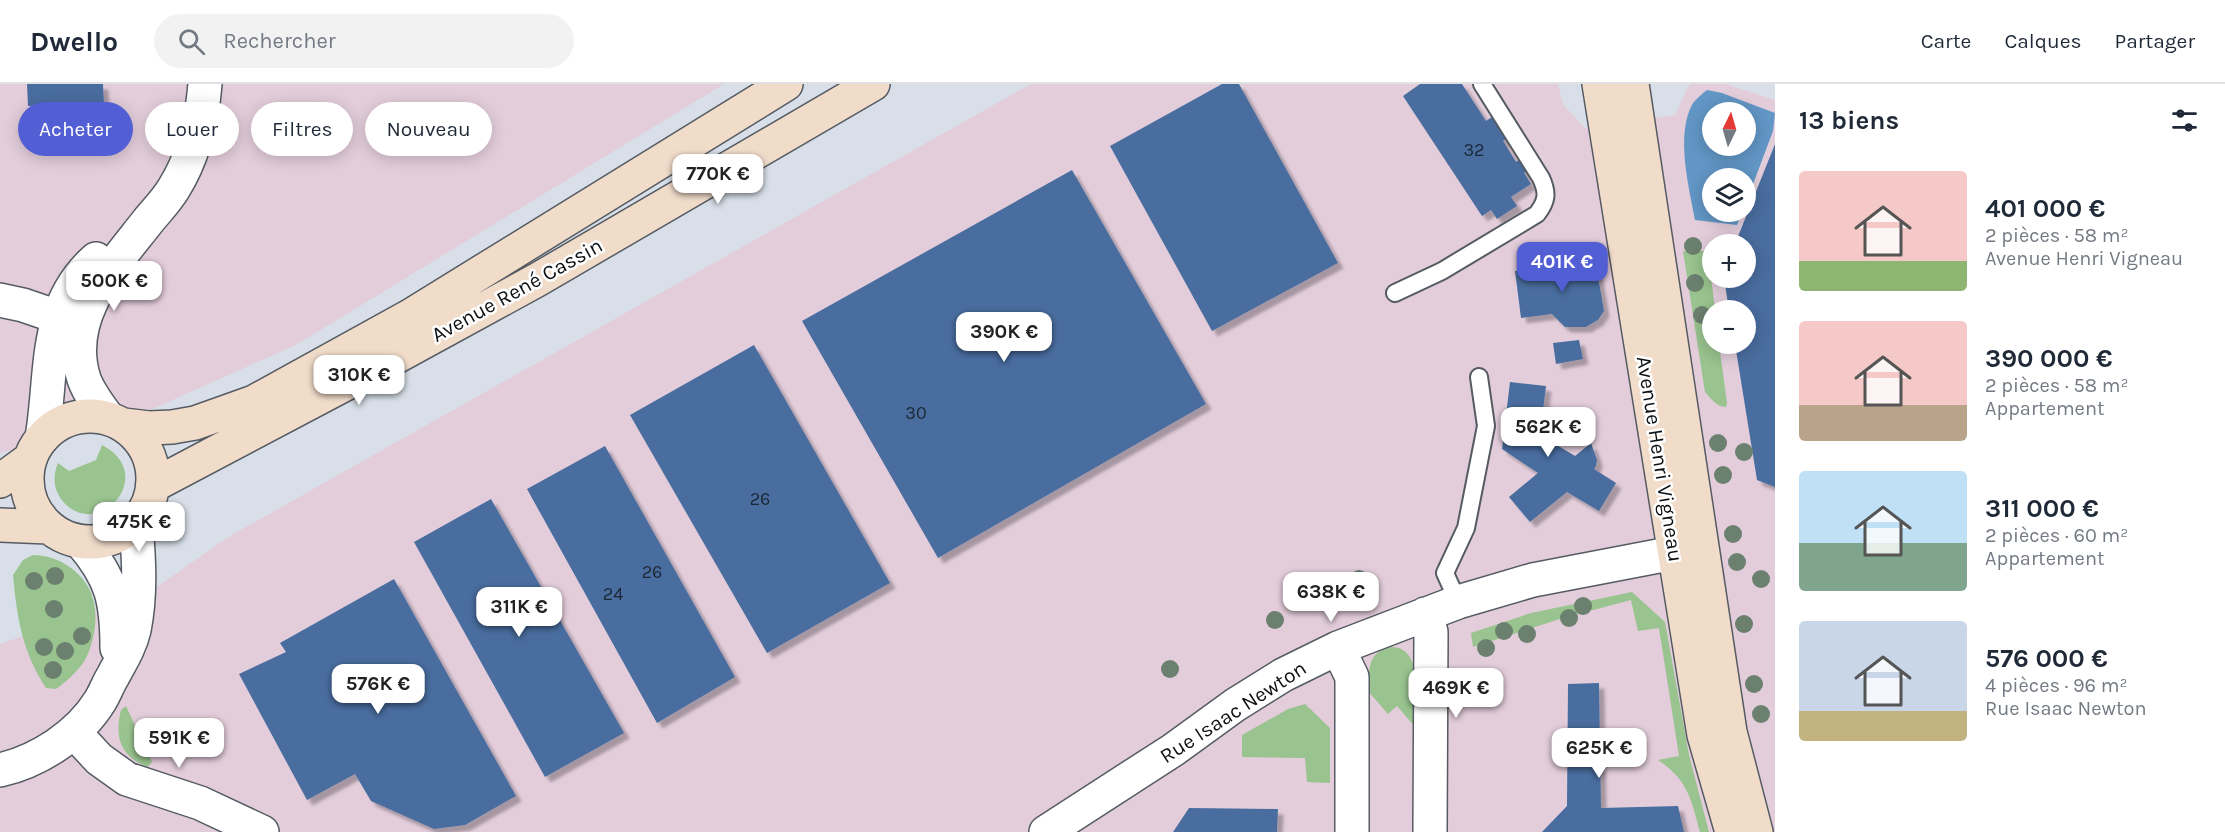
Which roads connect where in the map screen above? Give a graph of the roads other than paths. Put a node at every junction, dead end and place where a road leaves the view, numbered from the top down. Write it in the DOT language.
graph roads {
  1 [pos="205,84"];
  2 [pos="786,84"];
  3 [pos="873,84"];
  4 [pos="1482,84"];
  5 [pos="1599,84"];
  6 [pos="1632,84"];
  7 [pos="152,216"];
  8 [pos="1395,293"];
  9 [pos="0,300"];
  10 [pos="57,317"];
  11 [pos="1479,377"];
  12 [pos="116,421"];
  13 [pos="36,449"];
  14 [pos="0,481"];
  15 [pos="154,485"];
  16 [pos="136,524"];
  17 [pos="0,525"];
  18 [pos="48,527"];
  19 [pos="81,542"];
  20 [pos="1674,553"];
  21 [pos="1458,602"];
  22 [pos="1425,614"];
  23 [pos="1338,648"];
  24 [pos="108,685"];
  25 [pos="74,732"];
  26 [pos="0,770"];
  27 [pos="262,832"];
  28 [pos="1046,832"];
  29 [pos="1352,832"];
  30 [pos="1430,832"];
  31 [pos="1732,832"];
  32 [pos="1756,832"];
  1 -- 7 [label="street"];
  2 -- 12 [label="main road, Avenue René Cassin"];
  3 -- 15 [label="main road, Avenue René Cassin"];
  4 -- 8 [label="lane"];
  5 -- 20 [label="main road, Avenue Henri Vigneau"];
  6 -- 32 [label="main road, Avenue Henri Vigneau"];
  7 -- 10 [label="street"];
  7 -- 12 [label="street"];
  9 -- 10 [label="street"];
  10 -- 13 [label="street"];
  11 -- 21 [label="lane"];
  12 -- 13 [label="main road"];
  12 -- 15 [label="main road"];
  13 -- 14 [label="main road"];
  13 -- 18 [label="main road"];
  15 -- 16 [label="main road"];
  16 -- 19 [label="main road"];
  16 -- 24 [label="street"];
  17 -- 18 [label="main road"];
  18 -- 19 [label="main road"];
  19 -- 24 [label="street"];
  20 -- 21 [label="street, Rue Isaac Newton"];
  20 -- 31 [label="main road, Avenue Henri Vigneau"];
  21 -- 22 [label="street, Rue Isaac Newton"];
  22 -- 23 [label="street, Rue Isaac Newton"];
  22 -- 30 [label="street"];
  23 -- 28 [label="street, Rue Isaac Newton"];
  23 -- 29 [label="street"];
  24 -- 25 [label="street"];
  25 -- 26 [label="street"];
  25 -- 27 [label="street"];
}
